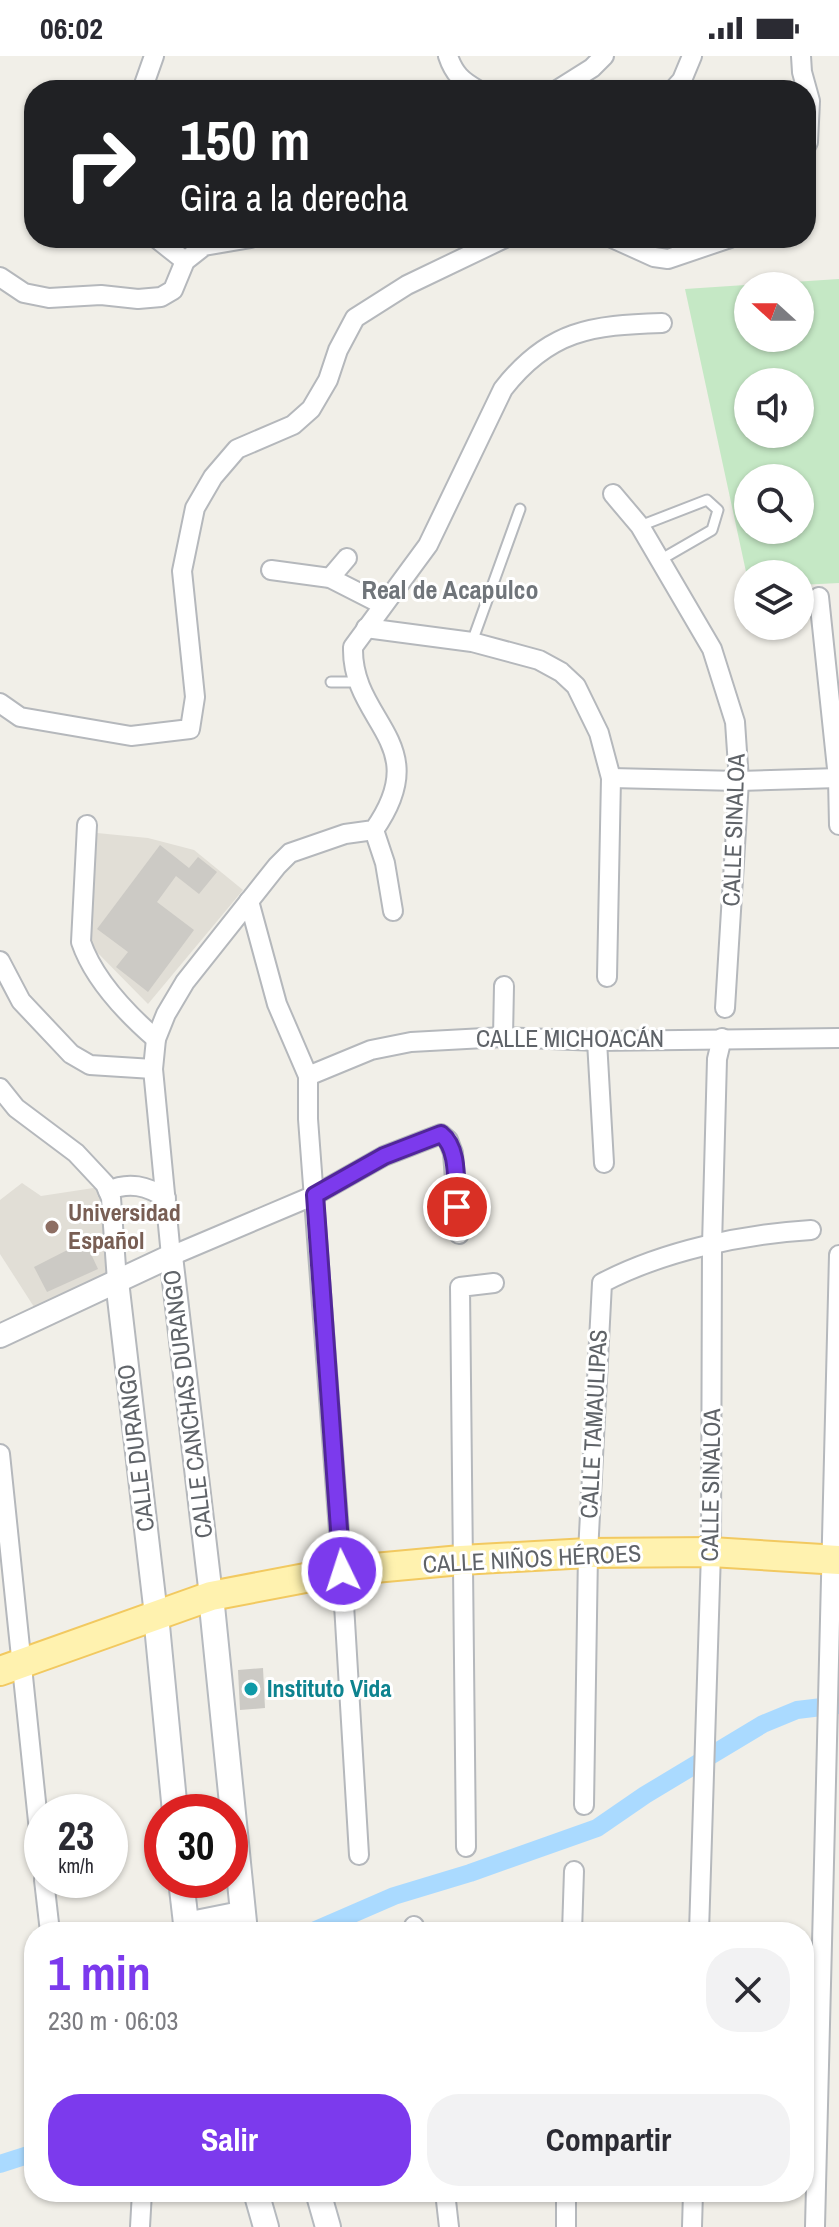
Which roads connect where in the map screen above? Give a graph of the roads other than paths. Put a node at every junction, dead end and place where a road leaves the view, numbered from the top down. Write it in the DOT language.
graph roads {
  1 [pos="154,56"];
  2 [pos="448,56"];
  3 [pos="604,56"];
  4 [pos="692,56"];
  5 [pos="801,56"];
  6 [pos="146,80"];
  7 [pos="461,80"];
  8 [pos="573,80"];
  9 [pos="682,80"];
  10 [pos="804,80"];
  11 [pos="169,248"];
  12 [pos="201,248"];
  13 [pos="484,248"];
  14 [pos="634,248"];
  15 [pos="700,248"];
  16 [pos="185,261"];
  17 [pos="0,277"];
  18 [pos="662,323"];
  19 [pos="613,494"];
  20 [pos="520,509"];
  21 [pos="640,526"];
  22 [pos="347,558"];
  23 [pos="660,560"];
  24 [pos="271,570"];
  25 [pos="330,578"];
  26 [pos="819,597"];
  27 [pos="383,605"];
  28 [pos="366,628"];
  29 [pos="472,642"];
  30 [pos="331,682"];
  31 [pos="359,682"];
  32 [pos="0,703"];
  33 [pos="611,778"];
  34 [pos="838,778"];
  35 [pos="739,781"];
  36 [pos="87,825"];
  37 [pos="839,825"];
  38 [pos="374,830"];
  39 [pos="249,901"];
  40 [pos="393,911"];
  41 [pos="0,961"];
  42 [pos="607,977"];
  43 [pos="504,986"];
  44 [pos="725,1008"];
  45 [pos="503,1037"];
  46 [pos="722,1038"];
  47 [pos="839,1038"];
  48 [pos="156,1039"];
  49 [pos="597,1041"];
  50 [pos="153,1069"];
  51 [pos="308,1076"];
  52 [pos="0,1088"];
  53 [pos="604,1163"];
  54 [pos="106,1188"];
  55 [pos="315,1195"];
  56 [pos="166,1198"];
  57 [pos="811,1230"];
  58 [pos="459,1234"];
  59 [pos="712,1245"];
  60 [pos="839,1255"];
  61 [pos="171,1256"];
  62 [pos="117,1281"];
  63 [pos="494,1283"];
  64 [pos="0,1336"];
  65 [pos="0,1454"];
  66 [pos="711,1552"];
  67 [pos="588,1553"];
  68 [pos="461,1560"];
  69 [pos="835,1560"];
  70 [pos="342,1571"];
  71 [pos="211,1596"];
  72 [pos="156,1615"];
  73 [pos="11,1666"];
  74 [pos="31,1794"];
  75 [pos="173,1794"];
  76 [pos="584,1805"];
  77 [pos="466,1847"];
  78 [pos="359,1855"];
  79 [pos="574,1871"];
  80 [pos="46,1898"];
  81 [pos="183,1898"];
  82 [pos="49,1922"];
  83 [pos="185,1922"];
  84 [pos="243,1922"];
  85 [pos="572,1922"];
  86 [pos="699,1922"];
  87 [pos="141,2202"];
  88 [pos="259,2202"];
  89 [pos="321,2202"];
  90 [pos="446,2202"];
  91 [pos="566,2202"];
  92 [pos="693,2202"];
  93 [pos="140,2227"];
  94 [pos="266,2227"];
  95 [pos="328,2227"];
  96 [pos="449,2227"];
  97 [pos="566,2227"];
  98 [pos="692,2227"];
  99 [pos="815,2227"];
  1 -- 6 [label="street"];
  2 -- 7 [label="street"];
  3 -- 8 [label="street"];
  4 -- 9 [label="street"];
  5 -- 10 [label="street"];
  11 -- 16 [label="street"];
  12 -- 16 [label="street"];
  13 -- 32 [label="street"];
  14 -- 15 [label="street"];
  16 -- 17 [label="street"];
  18 -- 27 [label="street"];
  19 -- 21 [label="street, CALLE SINALOA"];
  20 -- 29 [label="lane"];
  21 -- 23 [label="street, CALLE SINALOA"];
  21 -- 23 [label="lane"];
  22 -- 25 [label="street"];
  23 -- 35 [label="street, CALLE SINALOA"];
  24 -- 25 [label="street"];
  25 -- 27 [label="street"];
  26 -- 34 [label="street"];
  27 -- 28 [label="street"];
  28 -- 29 [label="street"];
  28 -- 31 [label="street"];
  29 -- 33 [label="street"];
  30 -- 31 [label="lane"];
  31 -- 38 [label="street"];
  33 -- 35 [label="street"];
  33 -- 42 [label="street"];
  34 -- 35 [label="street"];
  34 -- 37 [label="street"];
  35 -- 44 [label="street, CALLE SINALOA"];
  36 -- 48 [label="street"];
  38 -- 39 [label="street, CALLE CANCHAS DURANGO"];
  38 -- 40 [label="street"];
  39 -- 48 [label="street, CALLE CANCHAS DURANGO"];
  39 -- 51 [label="street"];
  41 -- 50 [label="street"];
  43 -- 45 [label="street"];
  45 -- 49 [label="street, CALLE MICHOACÁN"];
  45 -- 51 [label="street, CALLE MICHOACÁN"];
  46 -- 47 [label="street, CALLE MICHOACÁN"];
  46 -- 49 [label="street, CALLE MICHOACÁN"];
  46 -- 59 [label="street, CALLE SINALOA"];
  48 -- 50 [label="street, CALLE CANCHAS DURANGO"];
  49 -- 53 [label="street"];
  50 -- 56 [label="street, CALLE CANCHAS DURANGO"];
  51 -- 55 [label="street"];
  52 -- 54 [label="street"];
  54 -- 56 [label="street"];
  54 -- 62 [label="street"];
  55 -- 58 [label="street"];
  55 -- 61 [label="street"];
  55 -- 70 [label="street"];
  56 -- 61 [label="street, CALLE CANCHAS DURANGO"];
  57 -- 59 [label="street"];
  59 -- 66 [label="street, CALLE SINALOA"];
  59 -- 67 [label="street, CALLE TAMAULIPAS"];
  60 -- 69 [label="street"];
  61 -- 62 [label="street"];
  61 -- 71 [label="street, CALLE CANCHAS DURANGO"];
  62 -- 64 [label="street"];
  62 -- 72 [label="street, CALLE DURANGO"];
  63 -- 68 [label="street"];
  65 -- 73 [label="street"];
  66 -- 67 [label="main road, CALLE NIÑOS HÉROES"];
  66 -- 69 [label="main road, CALLE NIÑOS HÉROES"];
  66 -- 86 [label="street, CALLE SINALOA"];
  67 -- 68 [label="main road, CALLE NIÑOS HÉROES"];
  67 -- 76 [label="street, CALLE TAMAULIPAS"];
  68 -- 70 [label="main road, CALLE NIÑOS HÉROES"];
  68 -- 77 [label="street"];
  69 -- 99 [label="street"];
  70 -- 71 [label="main road, CALLE NIÑOS HÉROES"];
  70 -- 78 [label="street"];
  71 -- 72 [label="main road, CALLE NIÑOS HÉROES"];
  71 -- 84 [label="main road, CALLE CANCHAS DURANGO"];
  72 -- 73 [label="main road, CALLE NIÑOS HÉROES"];
  72 -- 75 [label="main road"];
  73 -- 74 [label="street"];
  79 -- 85 [label="street"];
  80 -- 82 [label="street"];
  81 -- 83 [label="main road"];
  87 -- 93 [label="street"];
  88 -- 94 [label="main road"];
  89 -- 95 [label="main road"];
  90 -- 96 [label="street"];
  91 -- 97 [label="street"];
  92 -- 98 [label="street"];
}
